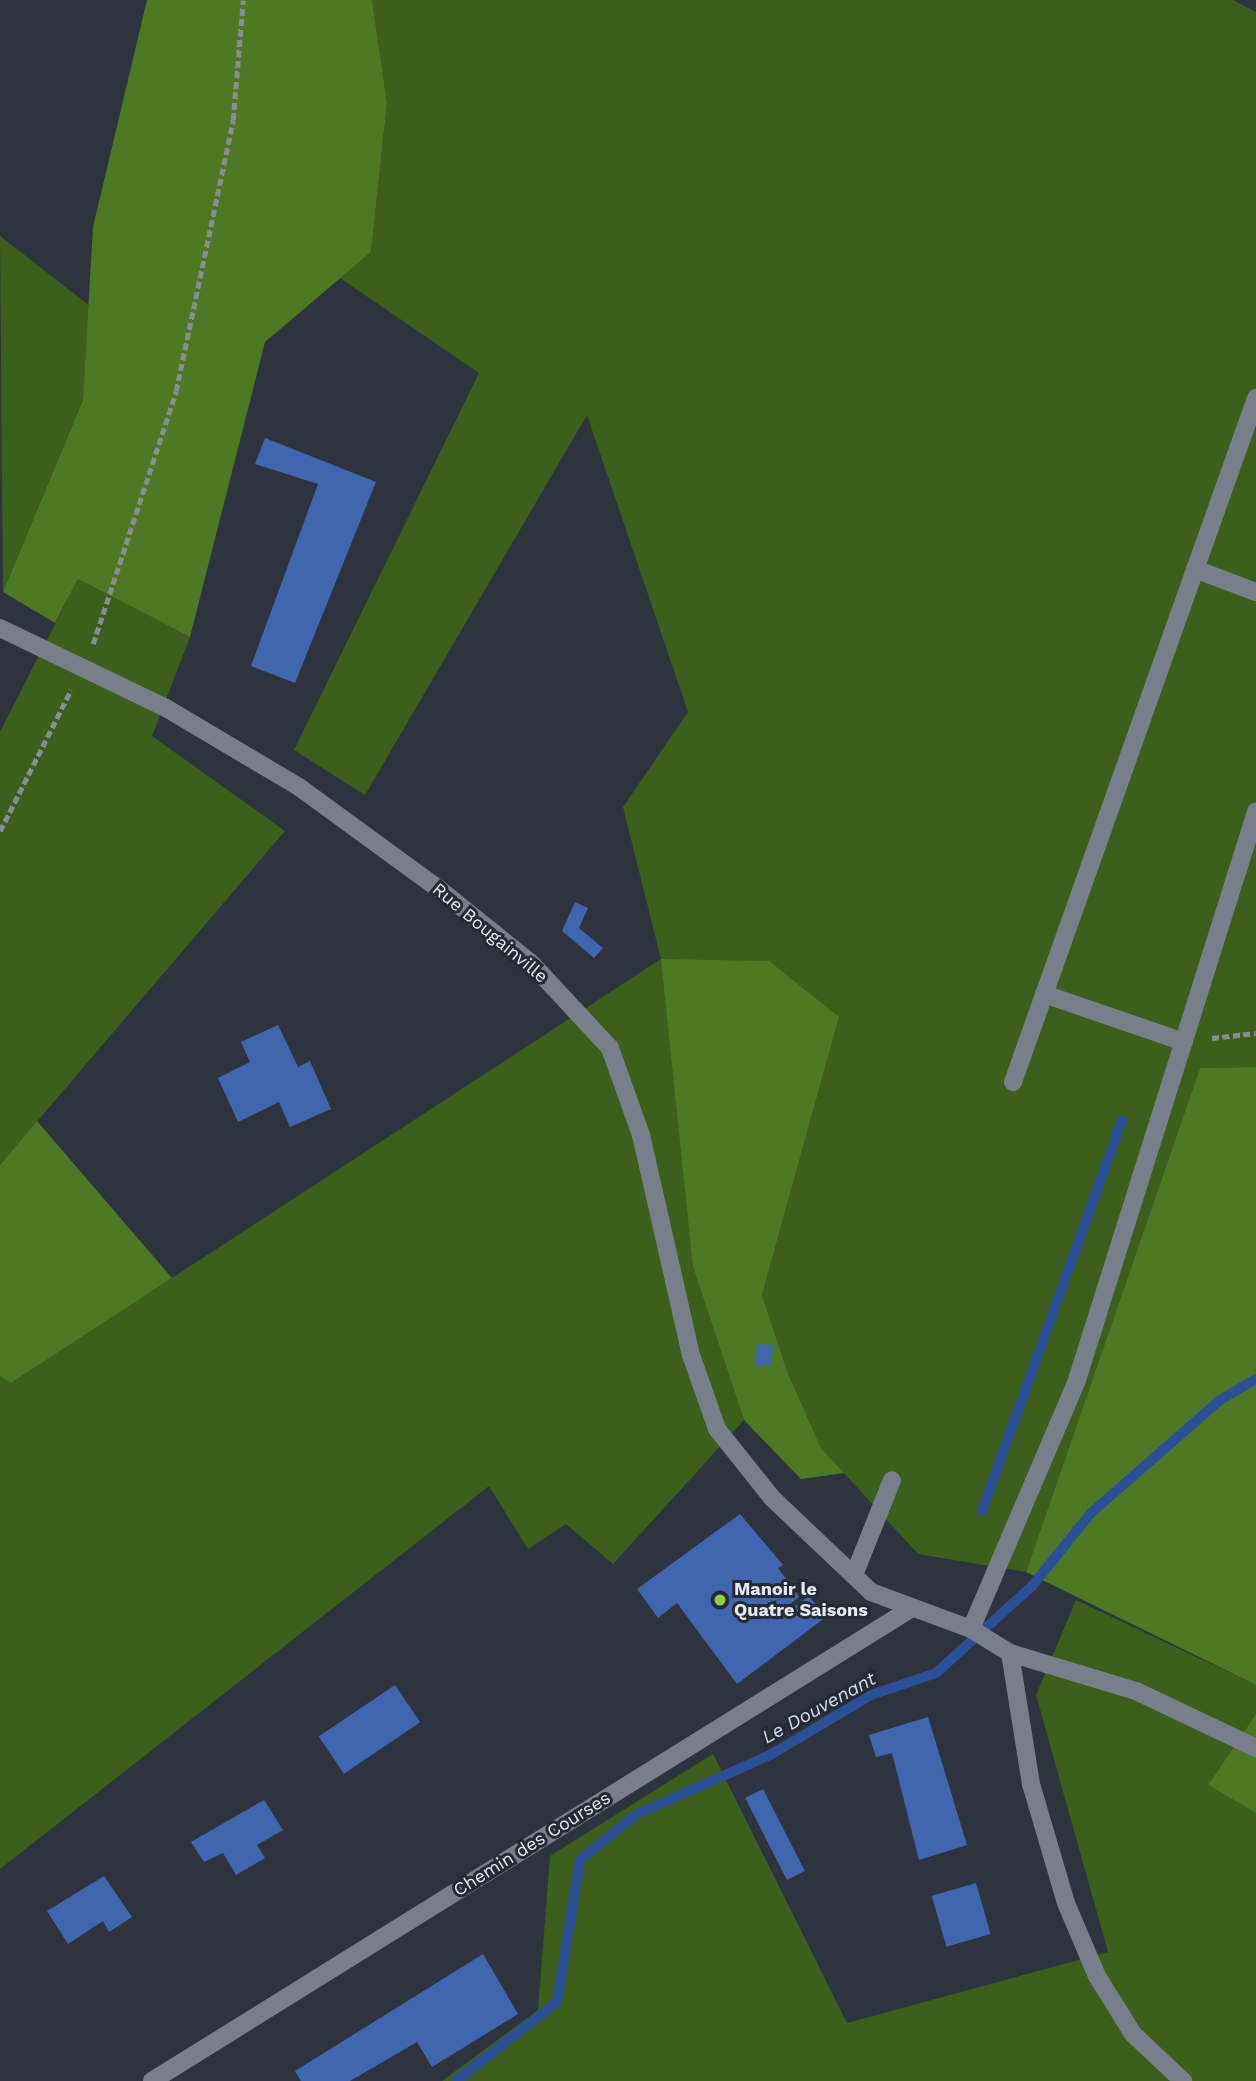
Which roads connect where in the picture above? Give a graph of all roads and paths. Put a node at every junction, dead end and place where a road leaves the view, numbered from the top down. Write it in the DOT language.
graph roads {
  1 [pos="243,0"];
  2 [pos="1256,398"];
  3 [pos="1195,569"];
  4 [pos="1256,593"];
  5 [pos="0,628"];
  6 [pos="100,632"];
  7 [pos="70,693"];
  8 [pos="1256,812"];
  9 [pos="0,831"];
  10 [pos="1044,994"];
  11 [pos="1256,1033"];
  12 [pos="1184,1042"];
  13 [pos="1013,1082"];
  14 [pos="892,1480"];
  15 [pos="854,1576"];
  16 [pos="912,1608"];
  17 [pos="971,1629"];
  18 [pos="1010,1653"];
  19 [pos="1256,1748"];
  20 [pos="152,2081"];
  21 [pos="1184,2081"];
  1 -- 6 [label="path"];
  2 -- 3 [label="street"];
  3 -- 4 [label="street"];
  3 -- 10 [label="street"];
  5 -- 15 [label="street, Rue Bougainville"];
  7 -- 9 [label="path"];
  8 -- 12 [label="street"];
  10 -- 12 [label="street"];
  10 -- 13 [label="street"];
  11 -- 12 [label="path"];
  12 -- 17 [label="street"];
  14 -- 15 [label="street"];
  15 -- 16 [label="street, Rue Bougainville"];
  16 -- 17 [label="street, Rue Bougainville"];
  16 -- 20 [label="street, Chemin des Courses"];
  17 -- 18 [label="street, Rue Bougainville"];
  18 -- 19 [label="street, Rue Bougainville"];
  18 -- 21 [label="street"];
}
